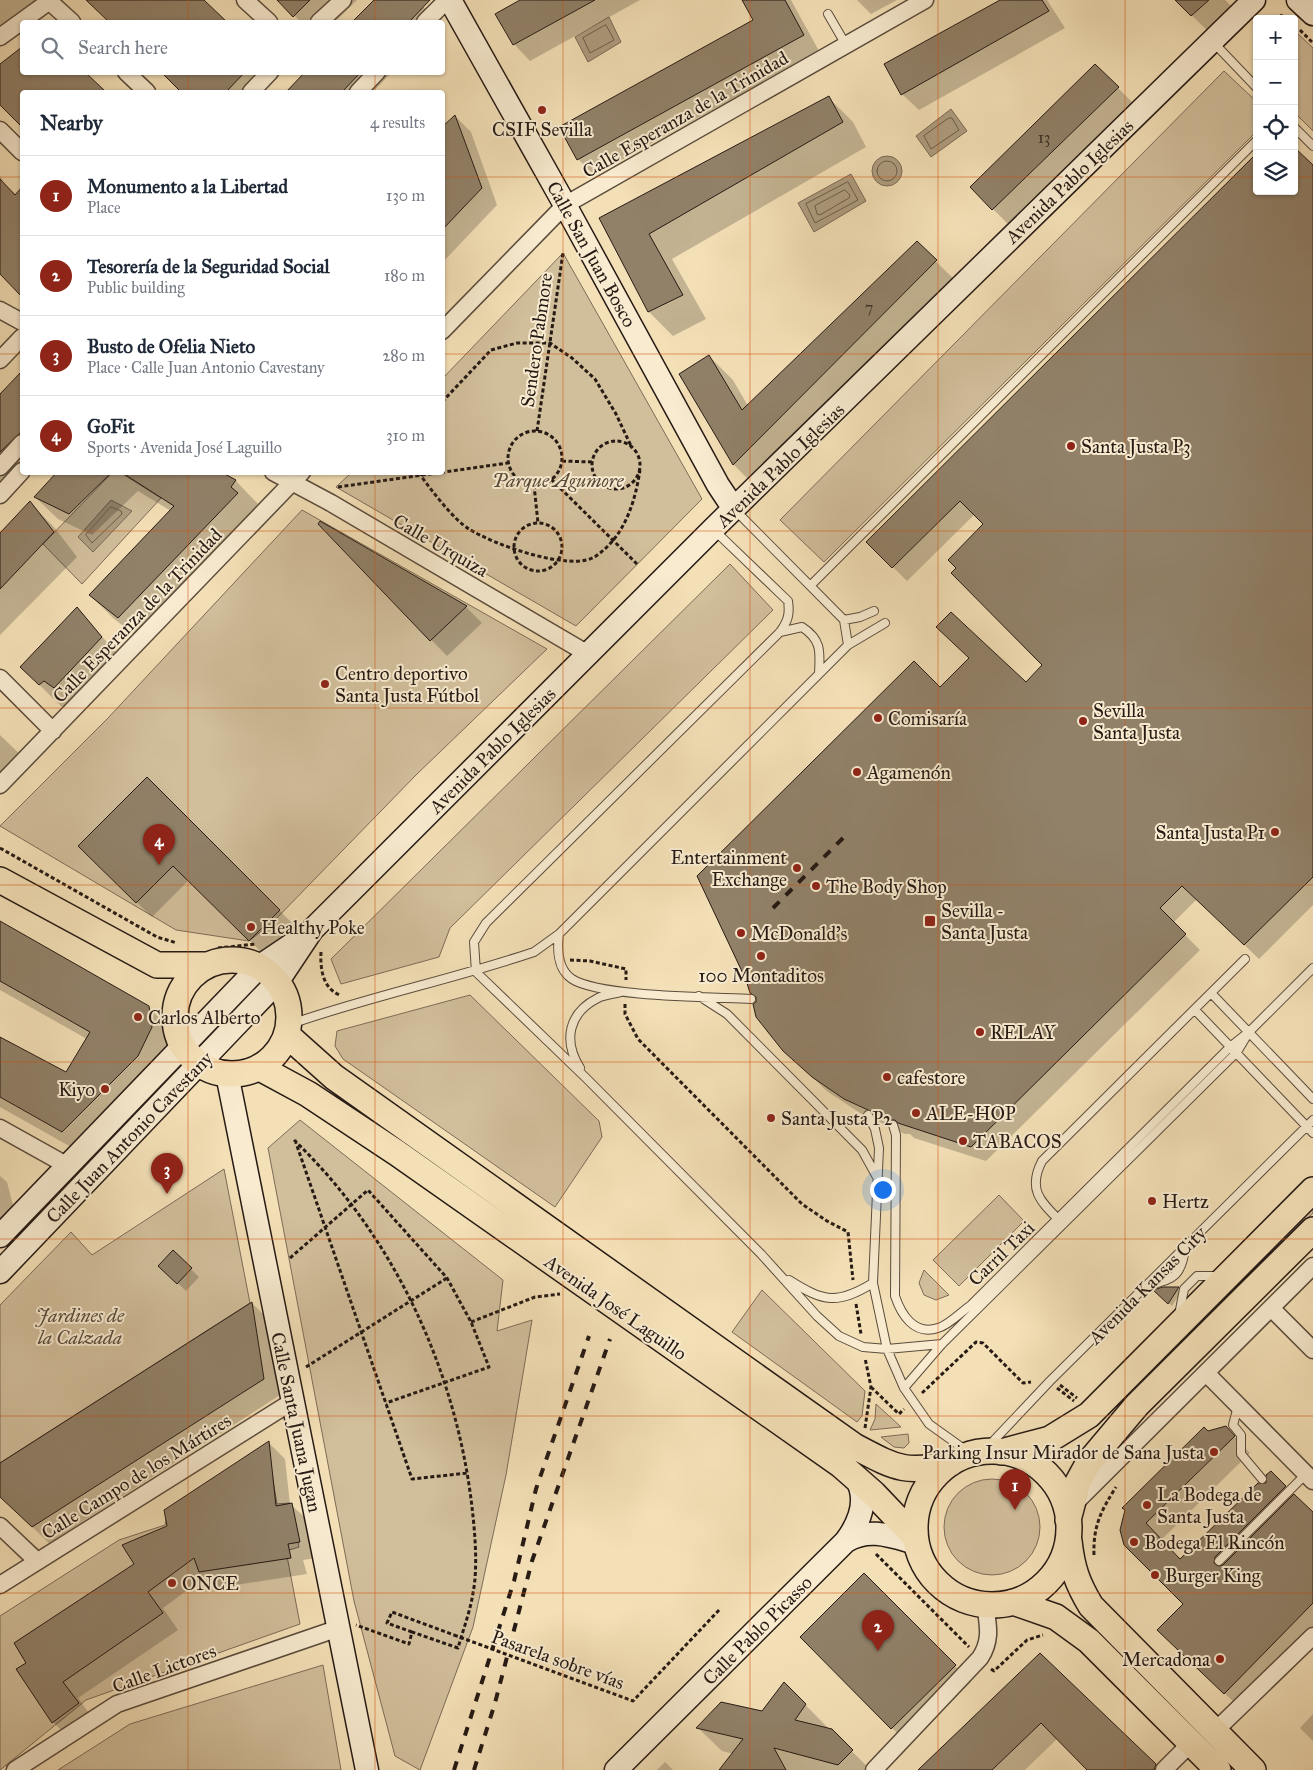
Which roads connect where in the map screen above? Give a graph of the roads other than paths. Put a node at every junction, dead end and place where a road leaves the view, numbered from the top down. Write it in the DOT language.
graph roads {
  1 [pos="50,0"];
  2 [pos="245,0"];
  3 [pos="343,0"];
  4 [pos="925,0"];
  5 [pos="454,2"];
  6 [pos="1248,3"];
  7 [pos="828,14"];
  8 [pos="23,20"];
  9 [pos="70,20"];
  10 [pos="267,20"];
  11 [pos="321,20"];
  12 [pos="428,20"];
  13 [pos="20,22"];
  14 [pos="0,37"];
  15 [pos="1212,41"];
  16 [pos="846,46"];
  17 [pos="129,75"];
  18 [pos="267,75"];
  19 [pos="374,75"];
  20 [pos="1253,84"];
  21 [pos="145,90"];
  22 [pos="253,90"];
  23 [pos="360,90"];
  24 [pos="0,130"];
  25 [pos="1298,131"];
  26 [pos="1253,144"];
  27 [pos="1313,146"];
  28 [pos="20,150"];
  29 [pos="565,205"];
  30 [pos="0,310"];
  31 [pos="20,321"];
  32 [pos="445,328"];
  33 [pos="20,339"];
  34 [pos="0,360"];
  35 [pos="20,444"];
  36 [pos="0,466"];
  37 [pos="20,473"];
  38 [pos="296,478"];
  39 [pos="0,495"];
  40 [pos="734,509"];
  41 [pos="713,529"];
  42 [pos="811,585"];
  43 [pos="874,611"];
  44 [pos="844,620"];
  45 [pos="885,623"];
  46 [pos="780,632"];
  47 [pos="848,645"];
  48 [pos="588,654"];
  49 [pos="819,674"];
  50 [pos="0,678"];
  51 [pos="53,731"];
  52 [pos="0,785"];
  53 [pos="0,880"];
  54 [pos="559,934"];
  55 [pos="210,956"];
  56 [pos="1245,959"];
  57 [pos="157,965"];
  58 [pos="1313,968"];
  59 [pos="476,972"];
  60 [pos="269,973"];
  61 [pos="625,991"];
  62 [pos="1211,993"];
  63 [pos="699,996"];
  64 [pos="751,999"];
  65 [pos="175,1004"];
  66 [pos="1195,1010"];
  67 [pos="289,1030"];
  68 [pos="1248,1032"];
  69 [pos="1230,1047"];
  70 [pos="1237,1052"];
  71 [pos="191,1056"];
  72 [pos="260,1068"];
  73 [pos="227,1074"];
  74 [pos="586,1078"];
  75 [pos="1313,1099"];
  76 [pos="868,1115"];
  77 [pos="1313,1120"];
  78 [pos="893,1125"];
  79 [pos="1307,1127"];
  80 [pos="0,1128"];
  81 [pos="1313,1133"];
  82 [pos="68,1166"];
  83 [pos="878,1179"];
  84 [pos="1313,1190"];
  85 [pos="1061,1222"];
  86 [pos="1313,1230"];
  87 [pos="0,1236"];
  88 [pos="1185,1248"];
  89 [pos="1313,1266"];
  90 [pos="0,1272"];
  91 [pos="781,1275"];
  92 [pos="873,1283"];
  93 [pos="1148,1285"];
  94 [pos="1271,1308"];
  95 [pos="942,1344"];
  96 [pos="887,1349"];
  97 [pos="1313,1350"];
  98 [pos="1206,1373"];
  99 [pos="904,1388"];
  100 [pos="293,1402"];
  101 [pos="1238,1406"];
  102 [pos="849,1445"];
  103 [pos="976,1455"];
  104 [pos="856,1478"];
  105 [pos="1310,1478"];
  106 [pos="1262,1479"];
  107 [pos="1069,1522"];
  108 [pos="0,1526"];
  109 [pos="915,1539"];
  110 [pos="846,1541"];
  111 [pos="37,1561"];
  112 [pos="1219,1561"];
  113 [pos="0,1585"];
  114 [pos="1013,1602"];
  115 [pos="985,1604"];
  116 [pos="338,1623"];
  117 [pos="1313,1636"];
  118 [pos="1214,1732"];
  119 [pos="1190,1744"];
  120 [pos="15,1770"];
  121 [pos="367,1770"];
  122 [pos="616,1770"];
  123 [pos="874,1770"];
  124 [pos="1164,1770"];
  125 [pos="1218,1770"];
  126 [pos="1253,1770"];
  1 -- 8 [label="street"];
  1 -- 9 [label="street"];
  2 -- 10 [label="street"];
  3 -- 11 [label="street"];
  4 -- 16 [label="street, Calle Esperanza de la Trinidad"];
  5 -- 12 [label="street"];
  5 -- 29 [label="main road, Calle San Juan Bosco"];
  6 -- 15 [label="main road, Avenida Pablo Iglesias"];
  7 -- 16 [label="lane"];
  13 -- 14 [label="street"];
  15 -- 20 [label="lane"];
  15 -- 40 [label="main road, Avenida Pablo Iglesias"];
  16 -- 29 [label="street, Calle Esperanza de la Trinidad"];
  17 -- 21 [label="street"];
  18 -- 22 [label="street"];
  19 -- 23 [label="street"];
  24 -- 28 [label="street"];
  25 -- 27 [label="lane"];
  26 -- 42 [label="lane"];
  29 -- 32 [label="street, Calle Esperanza de la Trinidad"];
  29 -- 40 [label="main road, Calle San Juan Bosco"];
  30 -- 31 [label="street"];
  33 -- 34 [label="street"];
  35 -- 36 [label="street"];
  37 -- 39 [label="street"];
  38 -- 48 [label="street, Calle Urquiza"];
  38 -- 51 [label="street, Calle Esperanza de la Trinidad"];
  40 -- 41 [label="main road, Avenida Pablo Iglesias"];
  40 -- 42 [label="lane"];
  41 -- 46 [label="lane"];
  41 -- 48 [label="main road, Avenida Pablo Iglesias"];
  42 -- 44 [label="lane"];
  43 -- 44 [label="lane"];
  44 -- 47 [label="lane"];
  45 -- 47 [label="lane"];
  46 -- 49 [label="lane"];
  46 -- 59 [label="lane"];
  47 -- 49 [label="lane"];
  48 -- 60 [label="main road, Avenida Pablo Iglesias"];
  49 -- 54 [label="lane"];
  50 -- 51 [label="street"];
  51 -- 52 [label="street, Calle Esperanza de la Trinidad"];
  53 -- 57 [label="main road"];
  54 -- 59 [label="lane"];
  54 -- 61 [label="lane"];
  55 -- 57 [label="main road"];
  55 -- 60 [label="main road"];
  55 -- 65 [label="main road"];
  56 -- 62 [label="lane"];
  57 -- 65 [label="main road"];
  58 -- 68 [label="lane"];
  59 -- 67 [label="lane"];
  59 -- 74 [label="lane"];
  60 -- 67 [label="main road"];
  60 -- 71 [label="main road, Calle Juan Antonio Cavestany"];
  61 -- 63 [label="lane"];
  61 -- 74 [label="lane"];
  62 -- 66 [label="lane"];
  62 -- 68 [label="lane"];
  63 -- 64 [label="lane"];
  63 -- 83 [label="lane"];
  65 -- 71 [label="main road"];
  66 -- 69 [label="lane"];
  66 -- 85 [label="lane"];
  67 -- 72 [label="main road"];
  67 -- 102 [label="main road, Avenida José Laguillo"];
  68 -- 69 [label="lane, Carril Taxi"];
  68 -- 70 [label="lane"];
  68 -- 75 [label="lane"];
  69 -- 70 [label="lane"];
  69 -- 85 [label="lane, Carril Taxi"];
  70 -- 79 [label="lane"];
  70 -- 85 [label="lane"];
  71 -- 73 [label="main road"];
  71 -- 82 [label="main road, Calle Juan Antonio Cavestany"];
  71 -- 90 [label="main road, Calle Juan Antonio Cavestany"];
  72 -- 73 [label="main road"];
  72 -- 102 [label="main road, Avenida José Laguillo"];
  73 -- 100 [label="main road, Calle Santa Juana Jugan"];
  74 -- 91 [label="lane"];
  76 -- 83 [label="lane"];
  77 -- 79 [label="lane, Avenida Kansas City"];
  78 -- 85 [label="lane, Carril Taxi"];
  79 -- 81 [label="lane"];
  79 -- 88 [label="lane, Avenida Kansas City"];
  80 -- 82 [label="street"];
  82 -- 87 [label="main road, Calle Juan Antonio Cavestany"];
  83 -- 92 [label="lane"];
  84 -- 103 [label="main road"];
  85 -- 95 [label="lane"];
  86 -- 107 [label="main road"];
  88 -- 93 [label="lane, Avenida Kansas City"];
  88 -- 93 [label="lane"];
  89 -- 94 [label="street"];
  91 -- 92 [label="lane"];
  91 -- 96 [label="lane"];
  92 -- 96 [label="lane"];
  93 -- 103 [label="lane, Avenida Kansas City"];
  94 -- 97 [label="street"];
  94 -- 98 [label="street"];
  95 -- 96 [label="lane"];
  95 -- 99 [label="lane"];
  96 -- 99 [label="lane"];
  98 -- 101 [label="street"];
  98 -- 107 [label="street"];
  99 -- 103 [label="lane"];
  100 -- 111 [label="street, Calle Campo de los Mártires"];
  100 -- 116 [label="main road, Calle Santa Juana Jugan"];
  101 -- 105 [label="street"];
  101 -- 106 [label="lane"];
  102 -- 103 [label="main road"];
  102 -- 104 [label="main road"];
  103 -- 107 [label="main road"];
  103 -- 109 [label="main road"];
  104 -- 109 [label="main road"];
  104 -- 110 [label="main road"];
  105 -- 112 [label="lane"];
  107 -- 114 [label="main road"];
  107 -- 118 [label="main road"];
  108 -- 111 [label="street"];
  109 -- 110 [label="main road, Calle Pablo Picasso"];
  109 -- 115 [label="main road"];
  110 -- 122 [label="main road, Calle Pablo Picasso"];
  111 -- 113 [label="street, Calle Campo de los Mártires"];
  114 -- 115 [label="main road"];
  114 -- 119 [label="main road"];
  115 -- 123 [label="street"];
  116 -- 120 [label="street, Calle Lictores"];
  116 -- 121 [label="main road, Calle Santa Juana Jugan"];
  117 -- 118 [label="street"];
  118 -- 126 [label="main road"];
  119 -- 124 [label="street"];
  119 -- 125 [label="main road"];
}
